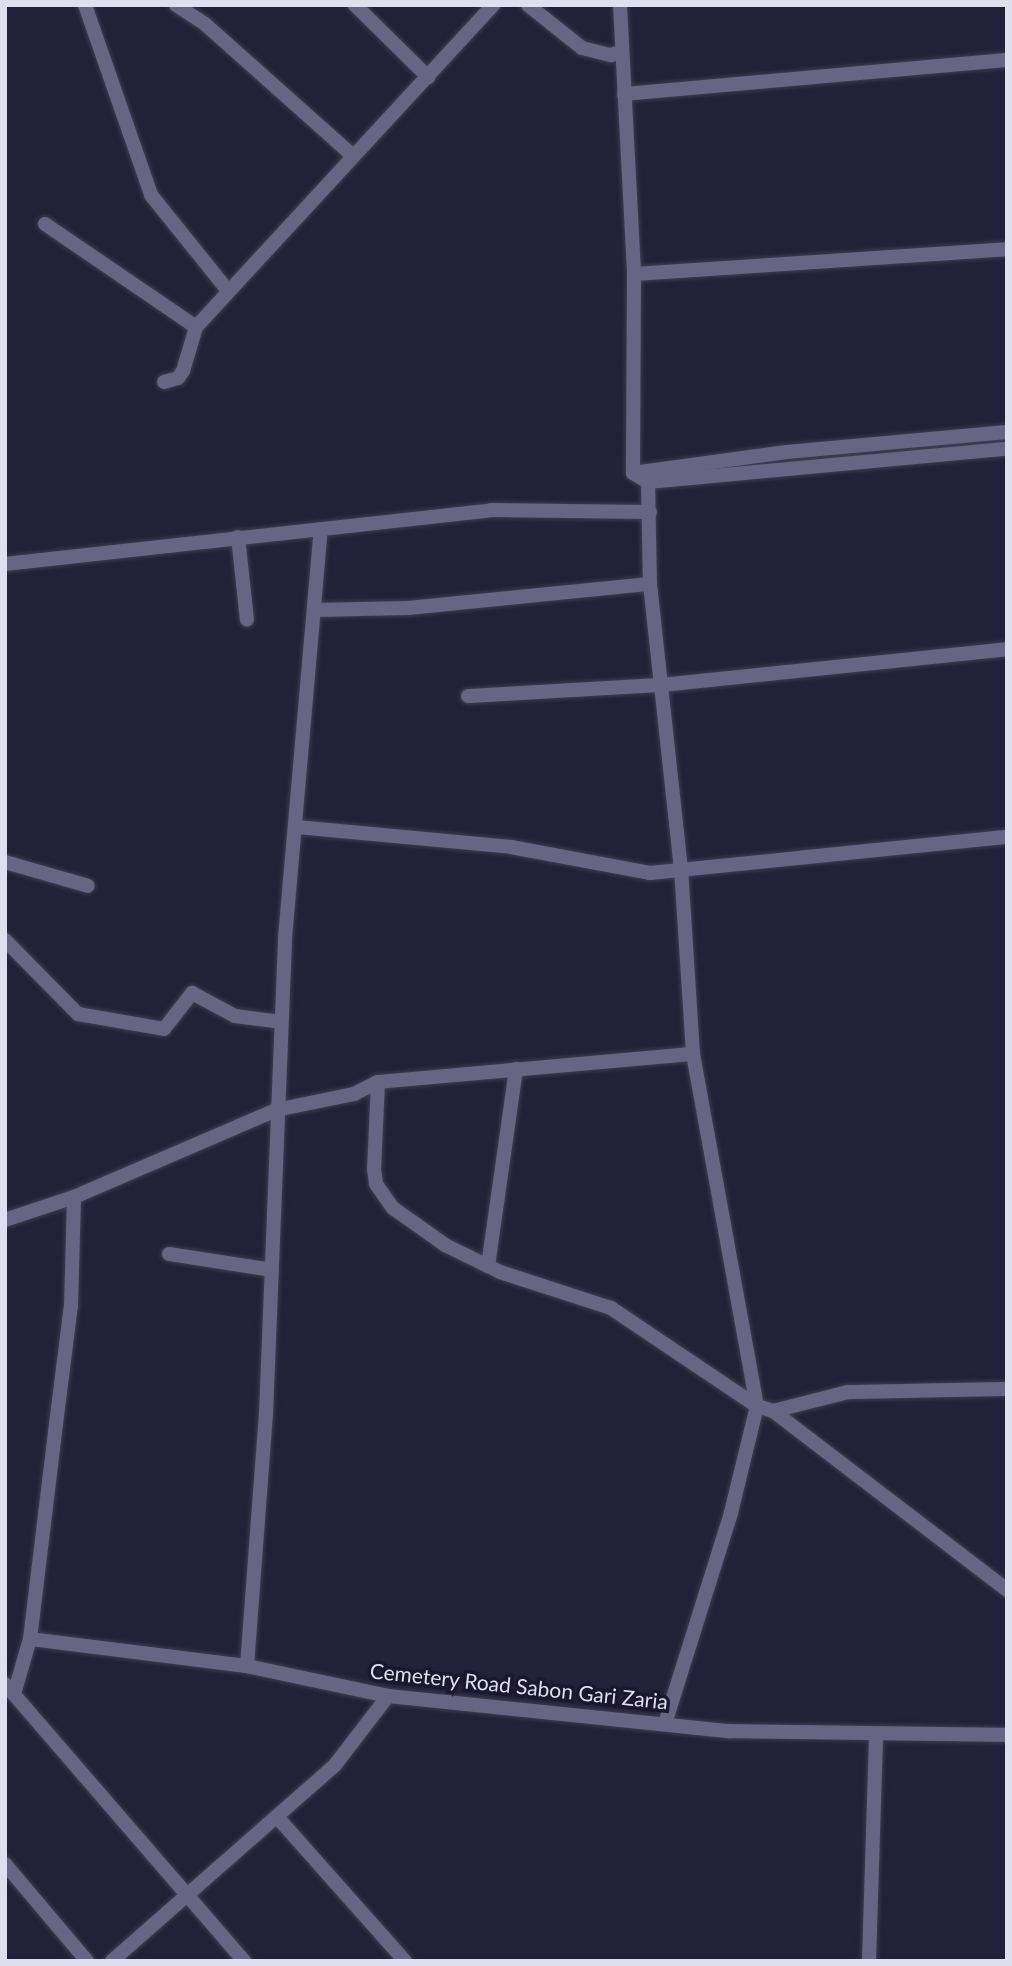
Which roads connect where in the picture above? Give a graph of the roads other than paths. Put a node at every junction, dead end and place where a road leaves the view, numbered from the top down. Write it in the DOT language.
graph roads {
  1 [pos="85,5"];
  2 [pos="176,5"];
  3 [pos="355,5"];
  4 [pos="494,5"];
  5 [pos="528,5"];
  6 [pos="620,5"];
  7 [pos="620,52"];
  8 [pos="1007,60"];
  9 [pos="428,77"];
  10 [pos="624,94"];
  11 [pos="351,154"];
  12 [pos="45,224"];
  13 [pos="1007,249"];
  14 [pos="634,274"];
  15 [pos="229,292"];
  16 [pos="196,327"];
  17 [pos="164,382"];
  18 [pos="1007,432"];
  19 [pos="1007,449"];
  20 [pos="633,472"];
  21 [pos="648,482"];
  22 [pos="650,512"];
  23 [pos="321,530"];
  24 [pos="238,537"];
  25 [pos="5,564"];
  26 [pos="650,584"];
  27 [pos="314,610"];
  28 [pos="247,620"];
  29 [pos="1007,649"];
  30 [pos="661,685"];
  31 [pos="468,696"];
  32 [pos="297,827"];
  33 [pos="1007,837"];
  34 [pos="5,862"];
  35 [pos="681,868"];
  36 [pos="88,886"];
  37 [pos="5,940"];
  38 [pos="281,1022"];
  39 [pos="693,1054"];
  40 [pos="516,1069"];
  41 [pos="378,1082"];
  42 [pos="276,1110"];
  43 [pos="74,1197"];
  44 [pos="5,1220"];
  45 [pos="169,1254"];
  46 [pos="488,1266"];
  47 [pos="272,1270"];
  48 [pos="1007,1389"];
  49 [pos="757,1406"];
  50 [pos="773,1411"];
  51 [pos="1007,1590"];
  52 [pos="30,1639"];
  53 [pos="247,1666"];
  54 [pos="10,1689"];
  55 [pos="388,1696"];
  56 [pos="665,1723"];
  57 [pos="1007,1735"];
  58 [pos="876,1736"];
  59 [pos="278,1818"];
  60 [pos="5,1864"];
  61 [pos="190,1896"];
  62 [pos="87,1961"];
  63 [pos="113,1961"];
  64 [pos="244,1961"];
  65 [pos="405,1961"];
  66 [pos="869,1961"];
  1 -- 15 [label="street"];
  2 -- 11 [label="street"];
  3 -- 9 [label="street"];
  4 -- 9 [label="street"];
  5 -- 7 [label="street"];
  6 -- 7 [label="street"];
  7 -- 10 [label="street"];
  8 -- 10 [label="street"];
  9 -- 11 [label="street"];
  10 -- 14 [label="street"];
  11 -- 15 [label="street"];
  12 -- 16 [label="street"];
  13 -- 14 [label="street"];
  14 -- 20 [label="street"];
  15 -- 16 [label="street"];
  16 -- 17 [label="street"];
  18 -- 20 [label="street"];
  19 -- 21 [label="street"];
  20 -- 21 [label="street"];
  21 -- 22 [label="street"];
  22 -- 23 [label="street"];
  22 -- 26 [label="street"];
  23 -- 24 [label="street"];
  23 -- 27 [label="street"];
  24 -- 25 [label="street"];
  24 -- 28 [label="street"];
  26 -- 27 [label="street"];
  26 -- 30 [label="street"];
  27 -- 32 [label="street"];
  29 -- 30 [label="street"];
  30 -- 31 [label="street"];
  30 -- 35 [label="street"];
  32 -- 35 [label="street"];
  32 -- 38 [label="street"];
  33 -- 35 [label="street"];
  34 -- 36 [label="street"];
  35 -- 39 [label="street"];
  37 -- 38 [label="street"];
  38 -- 42 [label="street"];
  39 -- 40 [label="street"];
  39 -- 49 [label="street"];
  40 -- 41 [label="street"];
  40 -- 46 [label="street"];
  41 -- 42 [label="street"];
  41 -- 46 [label="street"];
  42 -- 43 [label="street"];
  42 -- 47 [label="street"];
  43 -- 44 [label="street"];
  43 -- 52 [label="street"];
  45 -- 47 [label="street"];
  46 -- 49 [label="street"];
  47 -- 53 [label="street"];
  48 -- 50 [label="street"];
  49 -- 50 [label="street"];
  49 -- 56 [label="street"];
  50 -- 51 [label="street"];
  52 -- 53 [label="street, Cemetery Road Sabon Gari Zaria"];
  52 -- 54 [label="street"];
  53 -- 55 [label="street, Cemetery Road Sabon Gari Zaria"];
  54 -- 61 [label="street"];
  55 -- 56 [label="street, Cemetery Road Sabon Gari Zaria"];
  55 -- 59 [label="street"];
  56 -- 58 [label="street, Cemetery Road Sabon Gari Zaria"];
  57 -- 58 [label="street, Cemetery Road Sabon Gari Zaria"];
  58 -- 66 [label="street"];
  59 -- 61 [label="street"];
  59 -- 65 [label="street"];
  60 -- 62 [label="street"];
  61 -- 63 [label="street"];
  61 -- 64 [label="street"];
}
